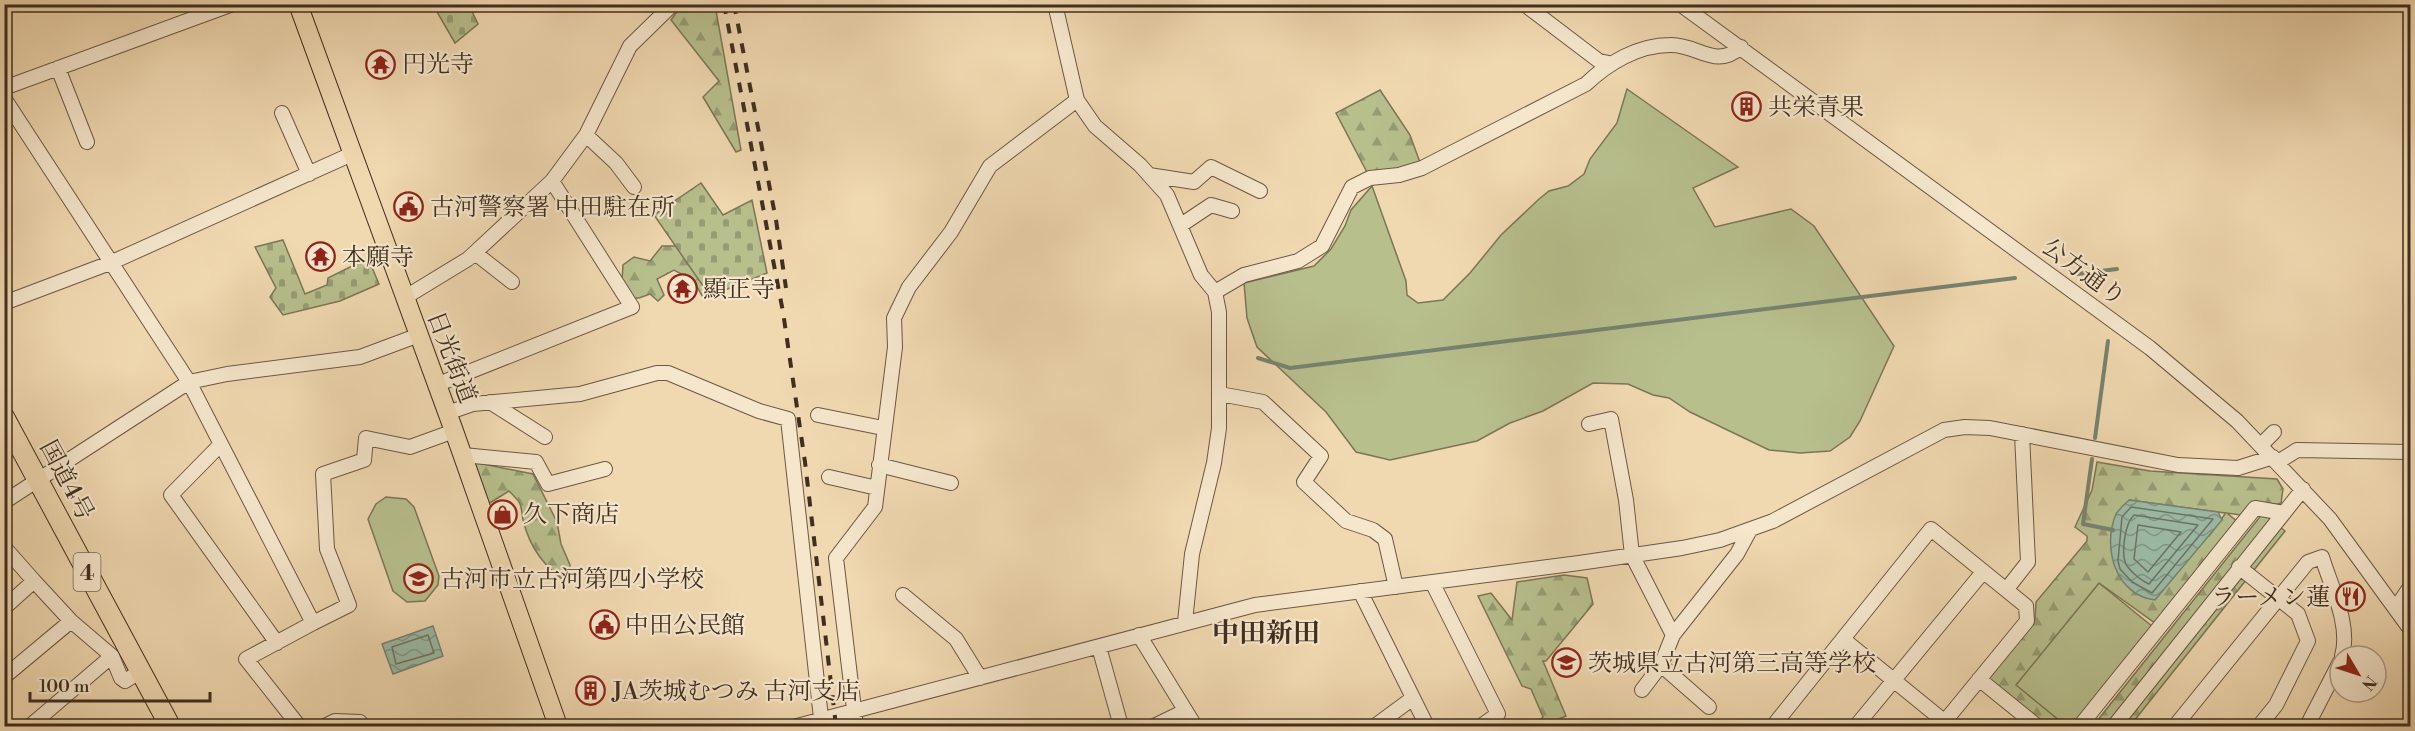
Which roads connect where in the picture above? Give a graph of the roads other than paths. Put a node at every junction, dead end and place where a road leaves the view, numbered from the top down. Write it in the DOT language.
graph roads {
  1 [pos="233,4"];
  2 [pos="298,4"];
  3 [pos="673,4"];
  4 [pos="1055,4"];
  5 [pos="1524,4"];
  6 [pos="1680,4"];
  7 [pos="1741,47"];
  8 [pos="1609,63"];
  9 [pos="58,68"];
  10 [pos="4,88"];
  11 [pos="4,98"];
  12 [pos="1077,100"];
  13 [pos="282,113"];
  14 [pos="586,135"];
  15 [pos="87,142"];
  16 [pos="352,154"];
  17 [pos="309,174"];
  18 [pos="1149,175"];
  19 [pos="552,181"];
  20 [pos="634,187"];
  21 [pos="1260,191"];
  22 [pos="1232,211"];
  23 [pos="1181,225"];
  24 [pos="475,253"];
  25 [pos="110,263"];
  26 [pos="512,282"];
  27 [pos="1215,292"];
  28 [pos="404,298"];
  29 [pos="4,303"];
  30 [pos="419,335"];
  31 [pos="189,382"];
  32 [pos="436,385"];
  33 [pos="1220,394"];
  34 [pos="490,402"];
  35 [pos="447,413"];
  36 [pos="818,415"];
  37 [pos="4,417"];
  38 [pos="1589,424"];
  39 [pos="883,428"];
  40 [pos="454,431"];
  41 [pos="2274,432"];
  42 [pos="2022,434"];
  43 [pos="545,437"];
  44 [pos="221,444"];
  45 [pos="2261,446"];
  46 [pos="2410,452"];
  47 [pos="463,455"];
  48 [pos="2275,460"];
  49 [pos="879,465"];
  50 [pos="605,469"];
  51 [pos="829,477"];
  52 [pos="38,480"];
  53 [pos="951,483"];
  54 [pos="877,488"];
  55 [pos="2303,489"];
  56 [pos="4,502"];
  57 [pos="2284,513"];
  58 [pos="1750,530"];
  59 [pos="4,547"];
  60 [pos="1632,555"];
  61 [pos="2240,567"];
  62 [pos="1983,572"];
  63 [pos="34,581"];
  64 [pos="1432,582"];
  65 [pos="1396,587"];
  66 [pos="2410,587"];
  67 [pos="2006,590"];
  68 [pos="1360,591"];
  69 [pos="903,595"];
  70 [pos="2278,599"];
  71 [pos="4,608"];
  72 [pos="2396,609"];
  73 [pos="71,621"];
  74 [pos="1185,622"];
  75 [pos="313,623"];
  76 [pos="2410,629"];
  77 [pos="1139,635"];
  78 [pos="1674,635"];
  79 [pos="1843,639"];
  80 [pos="277,643"];
  81 [pos="2346,644"];
  82 [pos="1099,647"];
  83 [pos="112,656"];
  84 [pos="1661,665"];
  85 [pos="141,671"];
  86 [pos="4,677"];
  87 [pos="980,678"];
  88 [pos="1979,679"];
  89 [pos="1895,680"];
  90 [pos="2328,685"];
  91 [pos="1642,690"];
  92 [pos="1413,698"];
  93 [pos="1710,707"];
  94 [pos="1185,711"];
  95 [pos="821,718"];
  96 [pos="856,720"];
  97 [pos="360,722"];
  98 [pos="1943,724"];
  99 [pos="30,726"];
  100 [pos="170,726"];
  101 [pos="299,726"];
  102 [pos="325,726"];
  103 [pos="558,726"];
  104 [pos="797,726"];
  105 [pos="1122,726"];
  106 [pos="1154,726"];
  107 [pos="1195,726"];
  108 [pos="1376,726"];
  109 [pos="1427,726"];
  110 [pos="1481,726"];
  111 [pos="1773,726"];
  112 [pos="1856,726"];
  113 [pos="2037,726"];
  114 [pos="2080,726"];
  115 [pos="2115,726"];
  116 [pos="2175,726"];
  117 [pos="2259,726"];
  118 [pos="2307,726"];
  1 -- 9 [label="street"];
  2 -- 16 [label="main road, 日光街道"];
  3 -- 14 [label="street"];
  4 -- 12 [label="street"];
  5 -- 8 [label="street"];
  6 -- 7 [label="street, 公方通り"];
  7 -- 8 [label="street"];
  7 -- 45 [label="street, 公方通り"];
  8 -- 27 [label="street"];
  9 -- 10 [label="street"];
  9 -- 15 [label="street"];
  11 -- 25 [label="street"];
  12 -- 18 [label="street"];
  12 -- 39 [label="street"];
  13 -- 17 [label="street"];
  14 -- 19 [label="street"];
  14 -- 20 [label="street"];
  16 -- 17 [label="street"];
  16 -- 28 [label="main road, 日光街道"];
  17 -- 25 [label="street"];
  18 -- 21 [label="street"];
  18 -- 23 [label="street"];
  19 -- 24 [label="street"];
  19 -- 32 [label="street"];
  22 -- 23 [label="street"];
  23 -- 27 [label="street"];
  24 -- 26 [label="street"];
  24 -- 28 [label="street"];
  25 -- 29 [label="street"];
  25 -- 31 [label="street"];
  27 -- 33 [label="street"];
  28 -- 30 [label="main road, 日光街道"];
  30 -- 31 [label="street"];
  30 -- 32 [label="main road, 日光街道"];
  31 -- 44 [label="street"];
  31 -- 52 [label="street"];
  32 -- 35 [label="main road, 日光街道"];
  33 -- 65 [label="street"];
  33 -- 74 [label="street"];
  34 -- 35 [label="street"];
  34 -- 43 [label="street"];
  34 -- 95 [label="street"];
  35 -- 40 [label="main road, 日光街道"];
  36 -- 39 [label="street"];
  37 -- 52 [label="highway, 国道4号 / 4"];
  38 -- 60 [label="street"];
  39 -- 49 [label="street"];
  40 -- 47 [label="main road, 日光街道"];
  40 -- 75 [label="street"];
  41 -- 45 [label="street"];
  42 -- 48 [label="street"];
  42 -- 58 [label="street"];
  42 -- 67 [label="street"];
  44 -- 75 [label="street"];
  44 -- 80 [label="street"];
  45 -- 48 [label="street, 公方通り"];
  46 -- 48 [label="street"];
  47 -- 50 [label="street"];
  47 -- 103 [label="main road, 日光街道"];
  48 -- 55 [label="street, 公方通り"];
  49 -- 53 [label="street"];
  49 -- 54 [label="street"];
  51 -- 54 [label="street"];
  52 -- 56 [label="street"];
  52 -- 85 [label="highway, 国道4号 / 4"];
  54 -- 96 [label="street"];
  55 -- 57 [label="street"];
  55 -- 72 [label="street, 公方通り"];
  57 -- 61 [label="street"];
  57 -- 114 [label="street"];
  58 -- 60 [label="street"];
  58 -- 78 [label="street"];
  59 -- 63 [label="street"];
  60 -- 64 [label="street"];
  60 -- 78 [label="street"];
  61 -- 70 [label="street"];
  61 -- 115 [label="street"];
  62 -- 67 [label="street"];
  62 -- 79 [label="street"];
  62 -- 89 [label="street"];
  63 -- 71 [label="street"];
  63 -- 73 [label="street"];
  64 -- 65 [label="street"];
  64 -- 110 [label="street"];
  65 -- 68 [label="street"];
  66 -- 72 [label="street"];
  67 -- 88 [label="street"];
  68 -- 74 [label="street"];
  68 -- 92 [label="street"];
  69 -- 87 [label="street"];
  70 -- 81 [label="street"];
  70 -- 116 [label="street"];
  70 -- 117 [label="street"];
  72 -- 76 [label="street, 公方通り"];
  73 -- 83 [label="street"];
  73 -- 86 [label="street"];
  74 -- 77 [label="street"];
  75 -- 80 [label="street"];
  77 -- 82 [label="street"];
  77 -- 94 [label="street"];
  78 -- 84 [label="street"];
  79 -- 89 [label="street"];
  79 -- 111 [label="street"];
  80 -- 101 [label="street"];
  82 -- 87 [label="street"];
  82 -- 105 [label="street"];
  83 -- 85 [label="street"];
  83 -- 99 [label="street"];
  84 -- 91 [label="street"];
  84 -- 93 [label="street"];
  85 -- 100 [label="highway, 国道4号 / 4"];
  87 -- 96 [label="street"];
  88 -- 98 [label="street"];
  88 -- 113 [label="street"];
  89 -- 98 [label="street"];
  89 -- 112 [label="street"];
  90 -- 118 [label="street"];
  92 -- 108 [label="street"];
  92 -- 109 [label="street"];
  94 -- 106 [label="street"];
  94 -- 107 [label="street"];
  95 -- 96 [label="street"];
  95 -- 104 [label="street"];
  97 -- 102 [label="street"];
}
